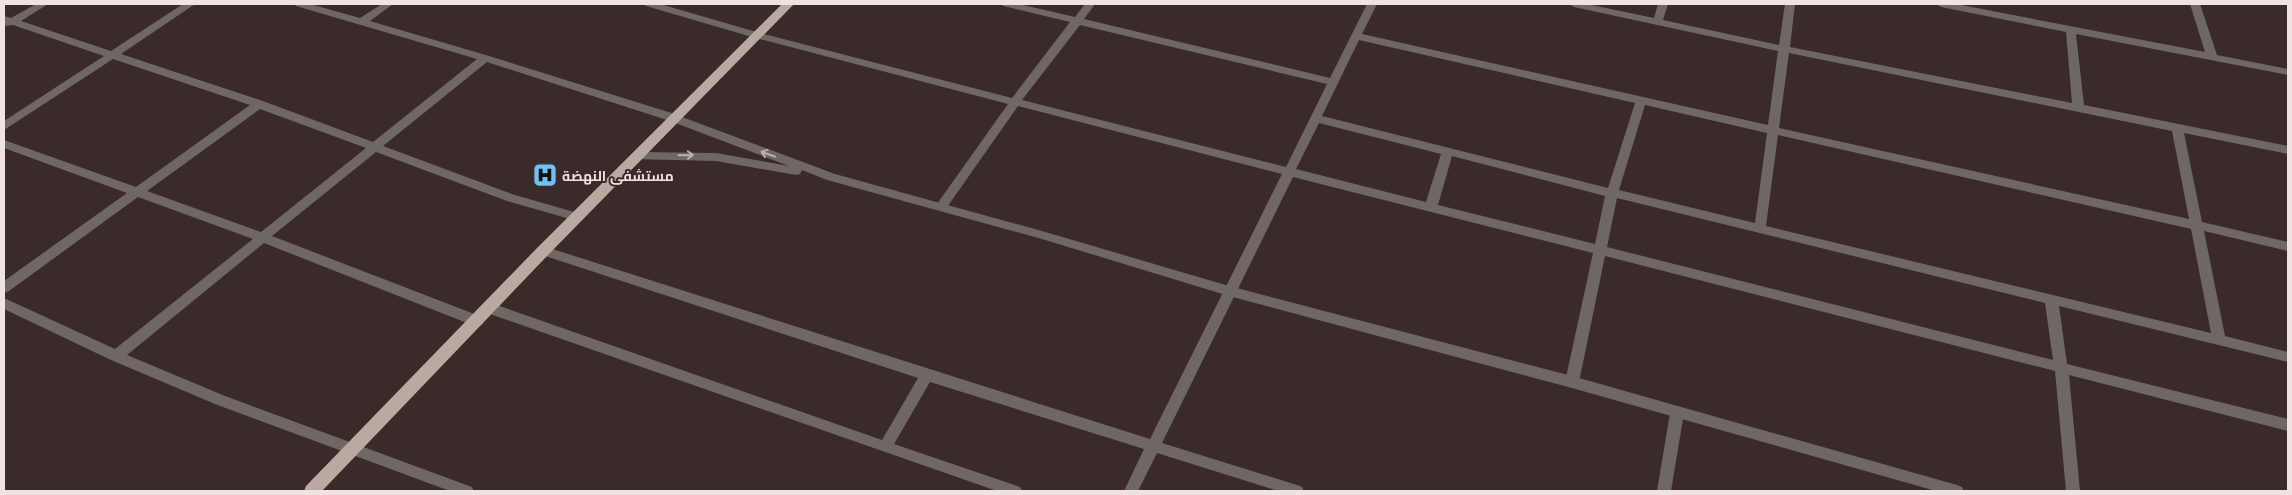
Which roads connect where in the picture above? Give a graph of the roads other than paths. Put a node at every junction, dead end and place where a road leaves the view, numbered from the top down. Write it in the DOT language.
graph roads {
  1 [pos="43,4"];
  2 [pos="190,4"];
  3 [pos="300,4"];
  4 [pos="388,4"];
  5 [pos="650,4"];
  6 [pos="788,4"];
  7 [pos="1007,4"];
  8 [pos="1090,4"];
  9 [pos="1370,4"];
  10 [pos="1574,4"];
  11 [pos="1663,4"];
  12 [pos="1790,4"];
  13 [pos="1941,4"];
  14 [pos="2195,4"];
  15 [pos="1078,20"];
  16 [pos="362,22"];
  17 [pos="1658,22"];
  18 [pos="7,23"];
  19 [pos="2071,30"];
  20 [pos="756,35"];
  21 [pos="1355,36"];
  22 [pos="1784,49"];
  23 [pos="112,55"];
  24 [pos="2212,57"];
  25 [pos="484,58"];
  26 [pos="2288,72"];
  27 [pos="1332,82"];
  28 [pos="1641,100"];
  29 [pos="1015,102"];
  30 [pos="259,104"];
  31 [pos="2078,106"];
  32 [pos="674,118"];
  33 [pos="1316,118"];
  34 [pos="4,126"];
  35 [pos="2177,127"];
  36 [pos="1773,129"];
  37 [pos="4,144"];
  38 [pos="376,148"];
  39 [pos="2288,150"];
  40 [pos="1448,151"];
  41 [pos="637,156"];
  42 [pos="1291,171"];
  43 [pos="831,177"];
  44 [pos="136,192"];
  45 [pos="1612,194"];
  46 [pos="1431,207"];
  47 [pos="941,208"];
  48 [pos="577,218"];
  49 [pos="2196,225"];
  50 [pos="1760,228"];
  51 [pos="264,238"];
  52 [pos="2288,246"];
  53 [pos="543,250"];
  54 [pos="1600,251"];
  55 [pos="4,288"];
  56 [pos="1229,291"];
  57 [pos="2051,299"];
  58 [pos="4,303"];
  59 [pos="489,308"];
  60 [pos="477,321"];
  61 [pos="2219,340"];
  62 [pos="116,356"];
  63 [pos="2288,357"];
  64 [pos="2062,367"];
  65 [pos="927,375"];
  66 [pos="1572,382"];
  67 [pos="1677,413"];
  68 [pos="2288,425"];
  69 [pos="1153,446"];
  70 [pos="885,447"];
  71 [pos="353,450"];
  72 [pos="312,491"];
  73 [pos="467,491"];
  74 [pos="1015,491"];
  75 [pos="1131,491"];
  76 [pos="1297,491"];
  77 [pos="1664,491"];
  78 [pos="1957,491"];
  79 [pos="2073,491"];
  1 -- 18 [label="street"];
  2 -- 23 [label="street"];
  3 -- 16 [label="street"];
  4 -- 16 [label="street"];
  5 -- 20 [label="street"];
  6 -- 20 [label="highway"];
  7 -- 15 [label="street"];
  8 -- 15 [label="street"];
  9 -- 21 [label="street"];
  10 -- 17 [label="street"];
  11 -- 17 [label="street"];
  12 -- 22 [label="street"];
  13 -- 19 [label="street"];
  14 -- 24 [label="street"];
  15 -- 27 [label="street"];
  15 -- 29 [label="street"];
  16 -- 25 [label="street"];
  17 -- 22 [label="street"];
  18 -- 23 [label="street"];
  19 -- 24 [label="street"];
  19 -- 31 [label="street"];
  20 -- 29 [label="street"];
  20 -- 32 [label="highway"];
  21 -- 27 [label="street"];
  21 -- 28 [label="street"];
  22 -- 31 [label="street"];
  22 -- 36 [label="street"];
  23 -- 30 [label="street"];
  23 -- 34 [label="street"];
  24 -- 26 [label="street"];
  25 -- 32 [label="street"];
  25 -- 38 [label="street"];
  27 -- 33 [label="street"];
  28 -- 36 [label="street"];
  28 -- 45 [label="street"];
  29 -- 42 [label="street"];
  29 -- 47 [label="street"];
  30 -- 38 [label="street"];
  30 -- 44 [label="street"];
  31 -- 35 [label="street"];
  32 -- 41 [label="highway"];
  43 -- 32 [label="street, one-way"];
  33 -- 40 [label="street"];
  33 -- 42 [label="street"];
  35 -- 39 [label="street"];
  35 -- 49 [label="street"];
  36 -- 49 [label="street"];
  36 -- 50 [label="street"];
  37 -- 44 [label="street"];
  38 -- 48 [label="street"];
  38 -- 51 [label="street"];
  40 -- 45 [label="street"];
  40 -- 46 [label="street"];
  41 -- 43 [label="street, one-way"];
  41 -- 48 [label="highway"];
  42 -- 46 [label="street"];
  42 -- 56 [label="street"];
  43 -- 47 [label="street"];
  44 -- 51 [label="street"];
  44 -- 55 [label="street"];
  45 -- 50 [label="street"];
  45 -- 54 [label="street"];
  46 -- 54 [label="street"];
  47 -- 56 [label="street"];
  48 -- 53 [label="highway"];
  49 -- 52 [label="street"];
  49 -- 61 [label="street"];
  50 -- 57 [label="street"];
  51 -- 60 [label="street"];
  51 -- 62 [label="street"];
  53 -- 59 [label="highway"];
  53 -- 65 [label="street"];
  54 -- 64 [label="street"];
  54 -- 66 [label="street"];
  56 -- 66 [label="street"];
  56 -- 69 [label="street"];
  57 -- 61 [label="street"];
  57 -- 64 [label="street"];
  58 -- 62 [label="street"];
  59 -- 60 [label="highway"];
  59 -- 70 [label="street"];
  60 -- 71 [label="highway"];
  61 -- 63 [label="street"];
  62 -- 71 [label="street"];
  64 -- 68 [label="street"];
  64 -- 79 [label="street"];
  65 -- 69 [label="street"];
  65 -- 70 [label="street"];
  66 -- 67 [label="street"];
  67 -- 77 [label="street"];
  67 -- 78 [label="street"];
  69 -- 75 [label="street"];
  69 -- 76 [label="street"];
  70 -- 74 [label="street"];
  71 -- 72 [label="highway"];
  71 -- 73 [label="street"];
}
